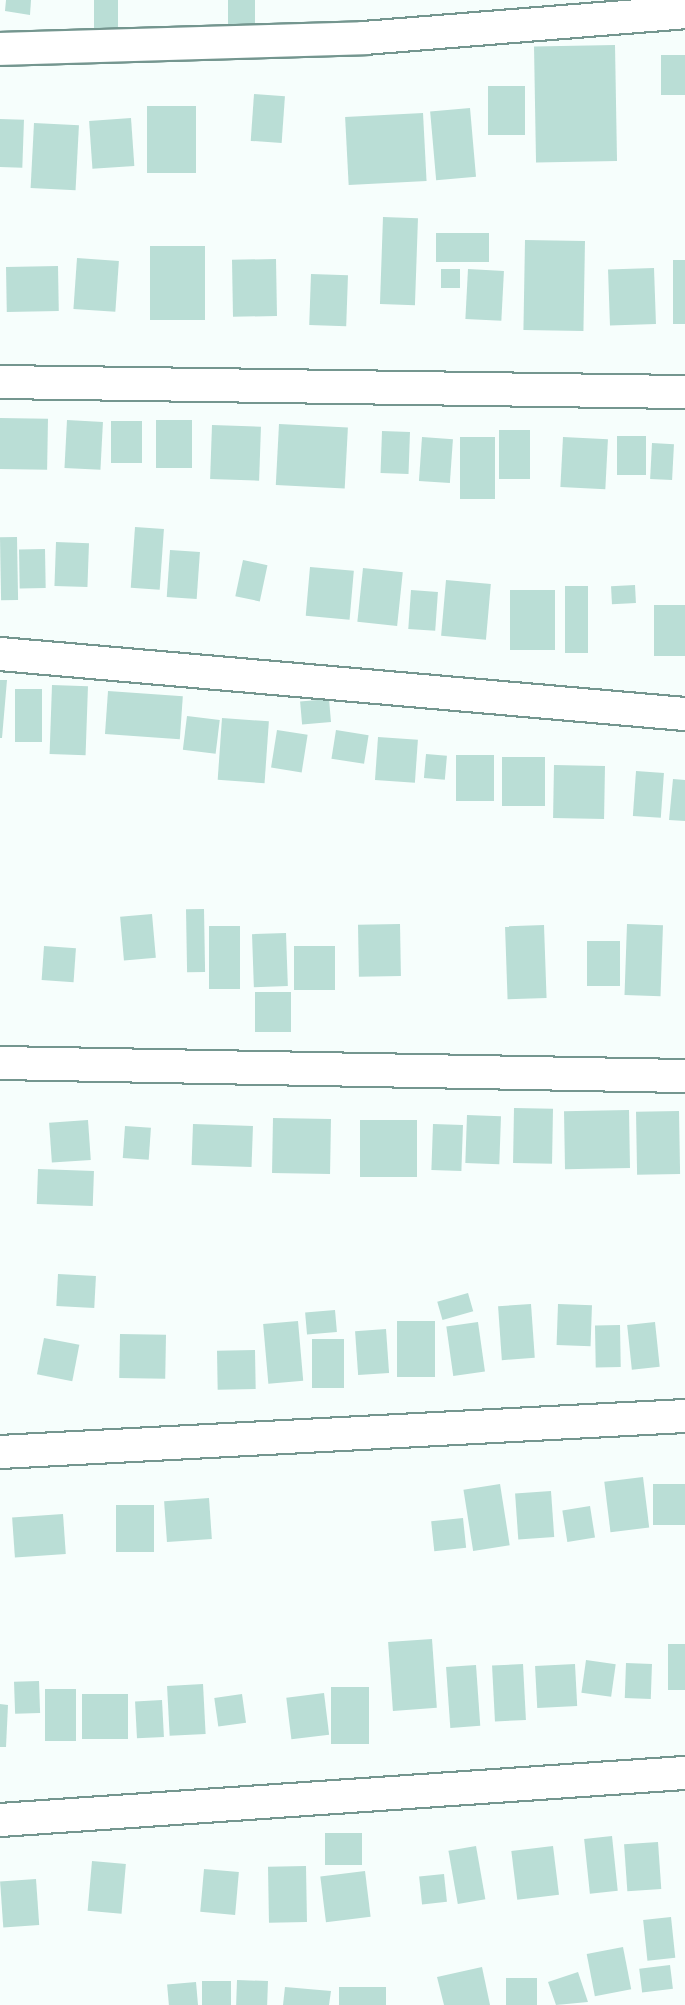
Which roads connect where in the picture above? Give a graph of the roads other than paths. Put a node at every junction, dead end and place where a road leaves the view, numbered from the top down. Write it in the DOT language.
graph roads {
  1 [pos="685,12"];
  2 [pos="0,49"];
  3 [pos="0,382"];
  4 [pos="685,392"];
  5 [pos="0,654"];
  6 [pos="685,714"];
  7 [pos="0,1063"];
  8 [pos="685,1076"];
  9 [pos="685,1416"];
  10 [pos="0,1452"];
  11 [pos="685,1773"];
  12 [pos="0,1820"];
  1 -- 2 [label="street"];
  3 -- 4 [label="street"];
  5 -- 6 [label="street"];
  7 -- 8 [label="street"];
  9 -- 10 [label="street"];
  11 -- 12 [label="street"];
}
